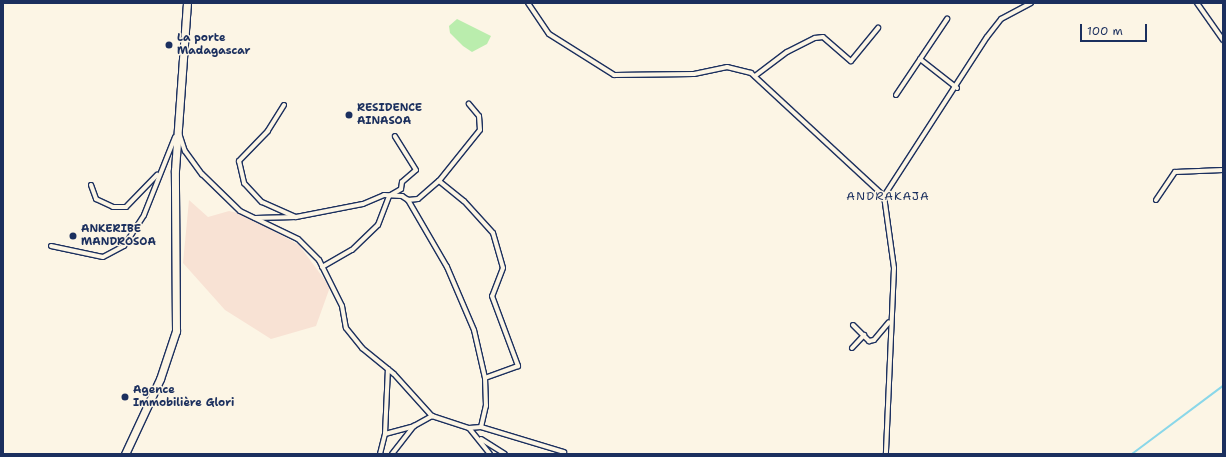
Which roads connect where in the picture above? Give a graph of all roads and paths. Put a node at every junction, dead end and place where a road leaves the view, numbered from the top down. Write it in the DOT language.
graph roads {
  1 [pos="187,3"];
  2 [pos="528,3"];
  3 [pos="1031,3"];
  4 [pos="1197,3"];
  5 [pos="947,19"];
  6 [pos="878,28"];
  7 [pos="1223,40"];
  8 [pos="920,59"];
  9 [pos="755,76"];
  10 [pos="957,88"];
  11 [pos="896,95"];
  12 [pos="469,104"];
  13 [pos="284,105"];
  14 [pos="178,129"];
  15 [pos="395,136"];
  16 [pos="1223,170"];
  17 [pos="159,173"];
  18 [pos="438,181"];
  19 [pos="91,185"];
  20 [pos="389,196"];
  21 [pos="884,196"];
  22 [pos="408,200"];
  23 [pos="1156,200"];
  24 [pos="296,217"];
  25 [pos="254,218"];
  26 [pos="51,246"];
  27 [pos="322,267"];
  28 [pos="889,321"];
  29 [pos="853,325"];
  30 [pos="864,335"];
  31 [pos="852,348"];
  32 [pos="388,369"];
  33 [pos="485,378"];
  34 [pos="432,416"];
  35 [pos="414,426"];
  36 [pos="481,427"];
  37 [pos="469,428"];
  38 [pos="385,434"];
  39 [pos="480,438"];
  40 [pos="564,452"];
  41 [pos="125,454"];
  42 [pos="380,454"];
  43 [pos="392,454"];
  44 [pos="490,454"];
  45 [pos="505,454"];
  46 [pos="886,454"];
  1 -- 14 [label="main road"];
  2 -- 9 [label="street"];
  3 -- 10 [label="street"];
  4 -- 7 [label="street"];
  5 -- 8 [label="street"];
  6 -- 9 [label="street"];
  8 -- 10 [label="street"];
  8 -- 11 [label="street"];
  9 -- 21 [label="street"];
  10 -- 21 [label="street"];
  12 -- 18 [label="street"];
  13 -- 24 [label="street"];
  14 -- 17 [label="street"];
  14 -- 25 [label="street"];
  14 -- 41 [label="main road"];
  15 -- 20 [label="street"];
  16 -- 23 [label="street"];
  17 -- 19 [label="street"];
  17 -- 26 [label="street"];
  18 -- 22 [label="street"];
  18 -- 33 [label="street"];
  20 -- 22 [label="street"];
  20 -- 24 [label="street"];
  20 -- 27 [label="street"];
  21 -- 28 [label="street"];
  22 -- 33 [label="street"];
  24 -- 25 [label="street"];
  25 -- 27 [label="street"];
  27 -- 32 [label="street"];
  28 -- 30 [label="street"];
  28 -- 46 [label="street"];
  29 -- 30 [label="street"];
  30 -- 31 [label="street"];
  32 -- 34 [label="street"];
  32 -- 38 [label="street"];
  33 -- 36 [label="street"];
  34 -- 35 [label="street"];
  34 -- 37 [label="street"];
  35 -- 38 [label="street"];
  35 -- 43 [label="street"];
  36 -- 37 [label="street"];
  36 -- 40 [label="street"];
  37 -- 39 [label="street"];
  38 -- 42 [label="street"];
  39 -- 44 [label="street"];
  39 -- 45 [label="street"];
}
